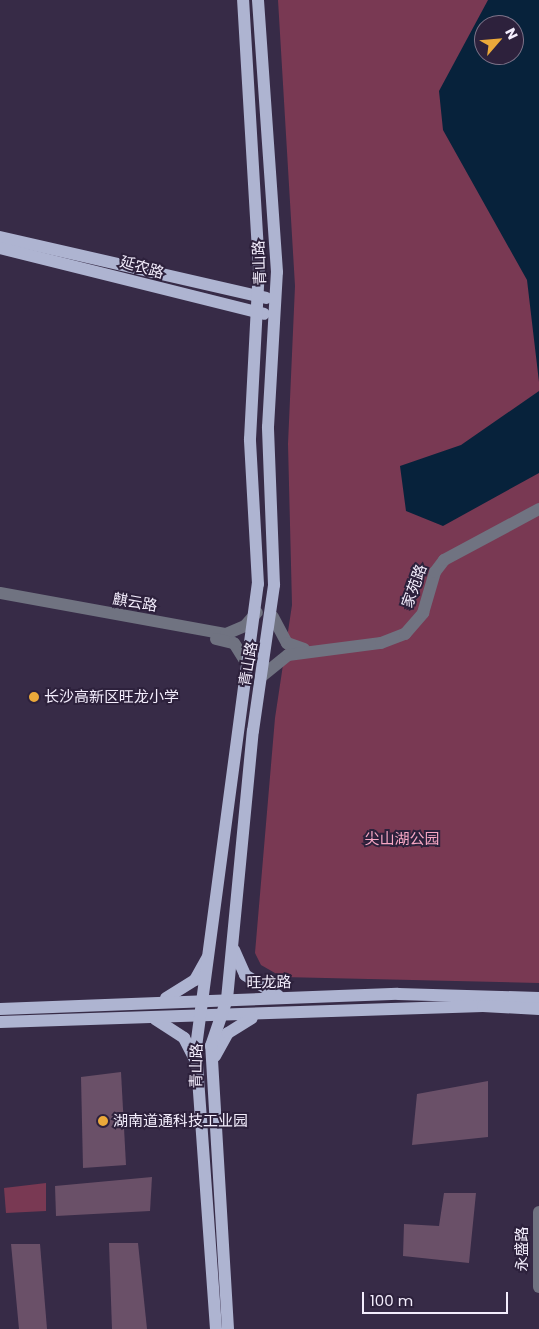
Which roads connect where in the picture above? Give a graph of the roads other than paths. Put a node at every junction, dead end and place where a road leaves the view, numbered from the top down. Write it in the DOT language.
graph roads {
  1 [pos="243,0"];
  2 [pos="258,0"];
  3 [pos="0,237"];
  4 [pos="0,248"];
  5 [pos="258,296"];
  6 [pos="276,300"];
  7 [pos="257,312"];
  8 [pos="275,316"];
  9 [pos="539,505"];
  10 [pos="539,509"];
  11 [pos="0,593"];
  12 [pos="0,597"];
  13 [pos="257,612"];
  14 [pos="273,617"];
  15 [pos="247,664"];
  16 [pos="262,676"];
  17 [pos="212,941"];
  18 [pos="233,941"];
  19 [pos="286,998"];
  20 [pos="539,998"];
  21 [pos="205,999"];
  22 [pos="227,999"];
  23 [pos="150,1001"];
  24 [pos="0,1008"];
  25 [pos="539,1009"];
  26 [pos="201,1016"];
  27 [pos="223,1016"];
  28 [pos="260,1016"];
  29 [pos="143,1018"];
  30 [pos="0,1022"];
  31 [pos="196,1064"];
  32 [pos="212,1075"];
  33 [pos="539,1212"];
  34 [pos="539,1287"];
  35 [pos="216,1329"];
  36 [pos="228,1329"];
  1 -- 5 [label="main road, 青山路"];
  2 -- 6 [label="main road, 青山路"];
  3 -- 5 [label="main road, 延农路"];
  4 -- 7 [label="main road, 延农路"];
  5 -- 6 [label="main road, 延农路"];
  5 -- 7 [label="main road, 青山路"];
  6 -- 8 [label="main road, 青山路"];
  7 -- 8 [label="main road, 延农路"];
  7 -- 13 [label="main road, 青山路"];
  8 -- 14 [label="main road, 青山路"];
  9 -- 14 [label="street, 家苑路"];
  10 -- 16 [label="street, 家苑路"];
  11 -- 13 [label="street, 麒云路"];
  12 -- 15 [label="street, 麒云路"];
  13 -- 15 [label="main road, 青山路"];
  14 -- 16 [label="main road, 青山路"];
  15 -- 17 [label="main road, 青山路"];
  16 -- 18 [label="main road, 青山路"];
  17 -- 21 [label="main road, 青山路"];
  17 -- 23 [label="main road"];
  18 -- 19 [label="main road"];
  18 -- 22 [label="main road, 青山路"];
  19 -- 20 [label="main road, 旺龙路"];
  19 -- 22 [label="main road, 旺龙路"];
  21 -- 22 [label="main road, 旺龙路"];
  21 -- 23 [label="main road, 旺龙路"];
  21 -- 26 [label="main road, 青山路"];
  22 -- 27 [label="main road, 青山路"];
  23 -- 24 [label="main road, 旺龙路"];
  25 -- 28 [label="main road"];
  26 -- 27 [label="main road"];
  26 -- 29 [label="main road"];
  26 -- 31 [label="main road, 青山路"];
  27 -- 28 [label="main road"];
  27 -- 32 [label="main road, 青山路"];
  28 -- 32 [label="main road"];
  29 -- 30 [label="main road"];
  29 -- 31 [label="main road"];
  31 -- 35 [label="main road, 青山路"];
  32 -- 36 [label="main road, 青山路"];
  33 -- 34 [label="street, 永盛路"];
}
